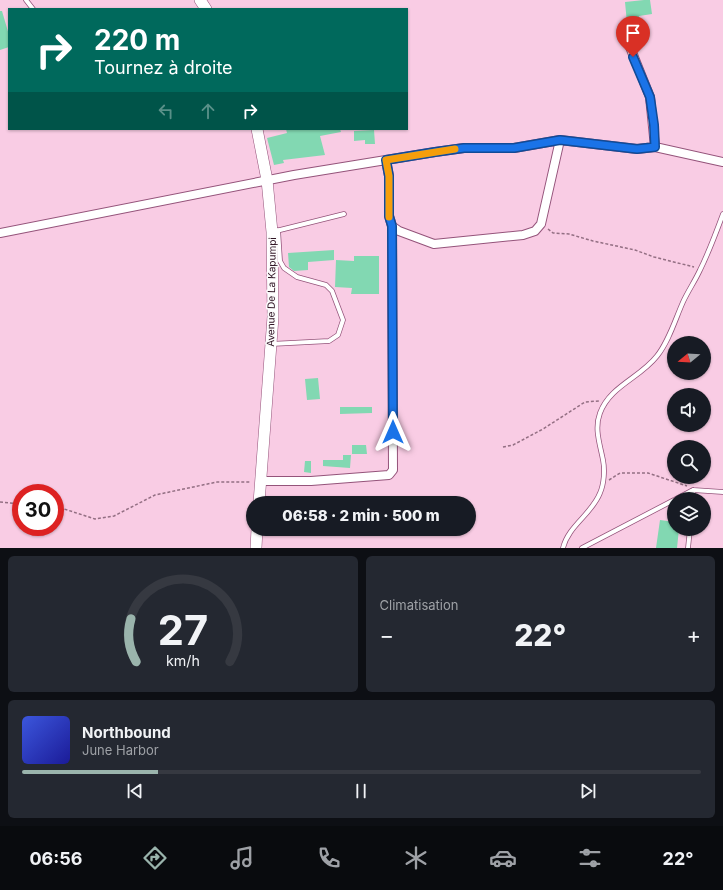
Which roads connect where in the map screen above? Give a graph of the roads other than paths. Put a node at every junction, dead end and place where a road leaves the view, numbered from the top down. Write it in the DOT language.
graph roads {
  1 [pos="26,0"];
  2 [pos="32,8"];
  3 [pos="624,32"];
  4 [pos="257,130"];
  5 [pos="560,140"];
  6 [pos="655,147"];
  7 [pos="386,160"];
  8 [pos="723,162"];
  9 [pos="267,180"];
  10 [pos="344,214"];
  11 [pos="723,214"];
  12 [pos="392,226"];
  13 [pos="275,231"];
  14 [pos="0,233"];
  15 [pos="271,344"];
  16 [pos="260,481"];
  17 [pos="693,490"];
  18 [pos="689,492"];
  19 [pos="723,492"];
  20 [pos="259,496"];
  21 [pos="667,503"];
  22 [pos="257,536"];
  23 [pos="689,536"];
  24 [pos="256,548"];
  25 [pos="563,548"];
  26 [pos="582,548"];
  27 [pos="688,548"];
  1 -- 2 [label="lane"];
  3 -- 6 [label="street"];
  4 -- 9 [label="main road, Avenue De La Kapumpi"];
  5 -- 6 [label="street"];
  5 -- 7 [label="street"];
  5 -- 12 [label="street"];
  6 -- 8 [label="street"];
  7 -- 9 [label="street"];
  7 -- 12 [label="street"];
  9 -- 13 [label="main road, Avenue De La Kapumpi"];
  9 -- 14 [label="street"];
  10 -- 13 [label="lane"];
  11 -- 25 [label="lane"];
  12 -- 16 [label="street"];
  13 -- 15 [label="main road, Avenue De La Kapumpi"];
  13 -- 15 [label="lane"];
  15 -- 16 [label="main road, Avenue De La Kapumpi"];
  16 -- 20 [label="main road, Avenue De La Kapumpi"];
  17 -- 18 [label="lane"];
  17 -- 19 [label="lane"];
  21 -- 26 [label="lane"];
  22 -- 24 [label="main road"];
  23 -- 27 [label="lane"];
}
